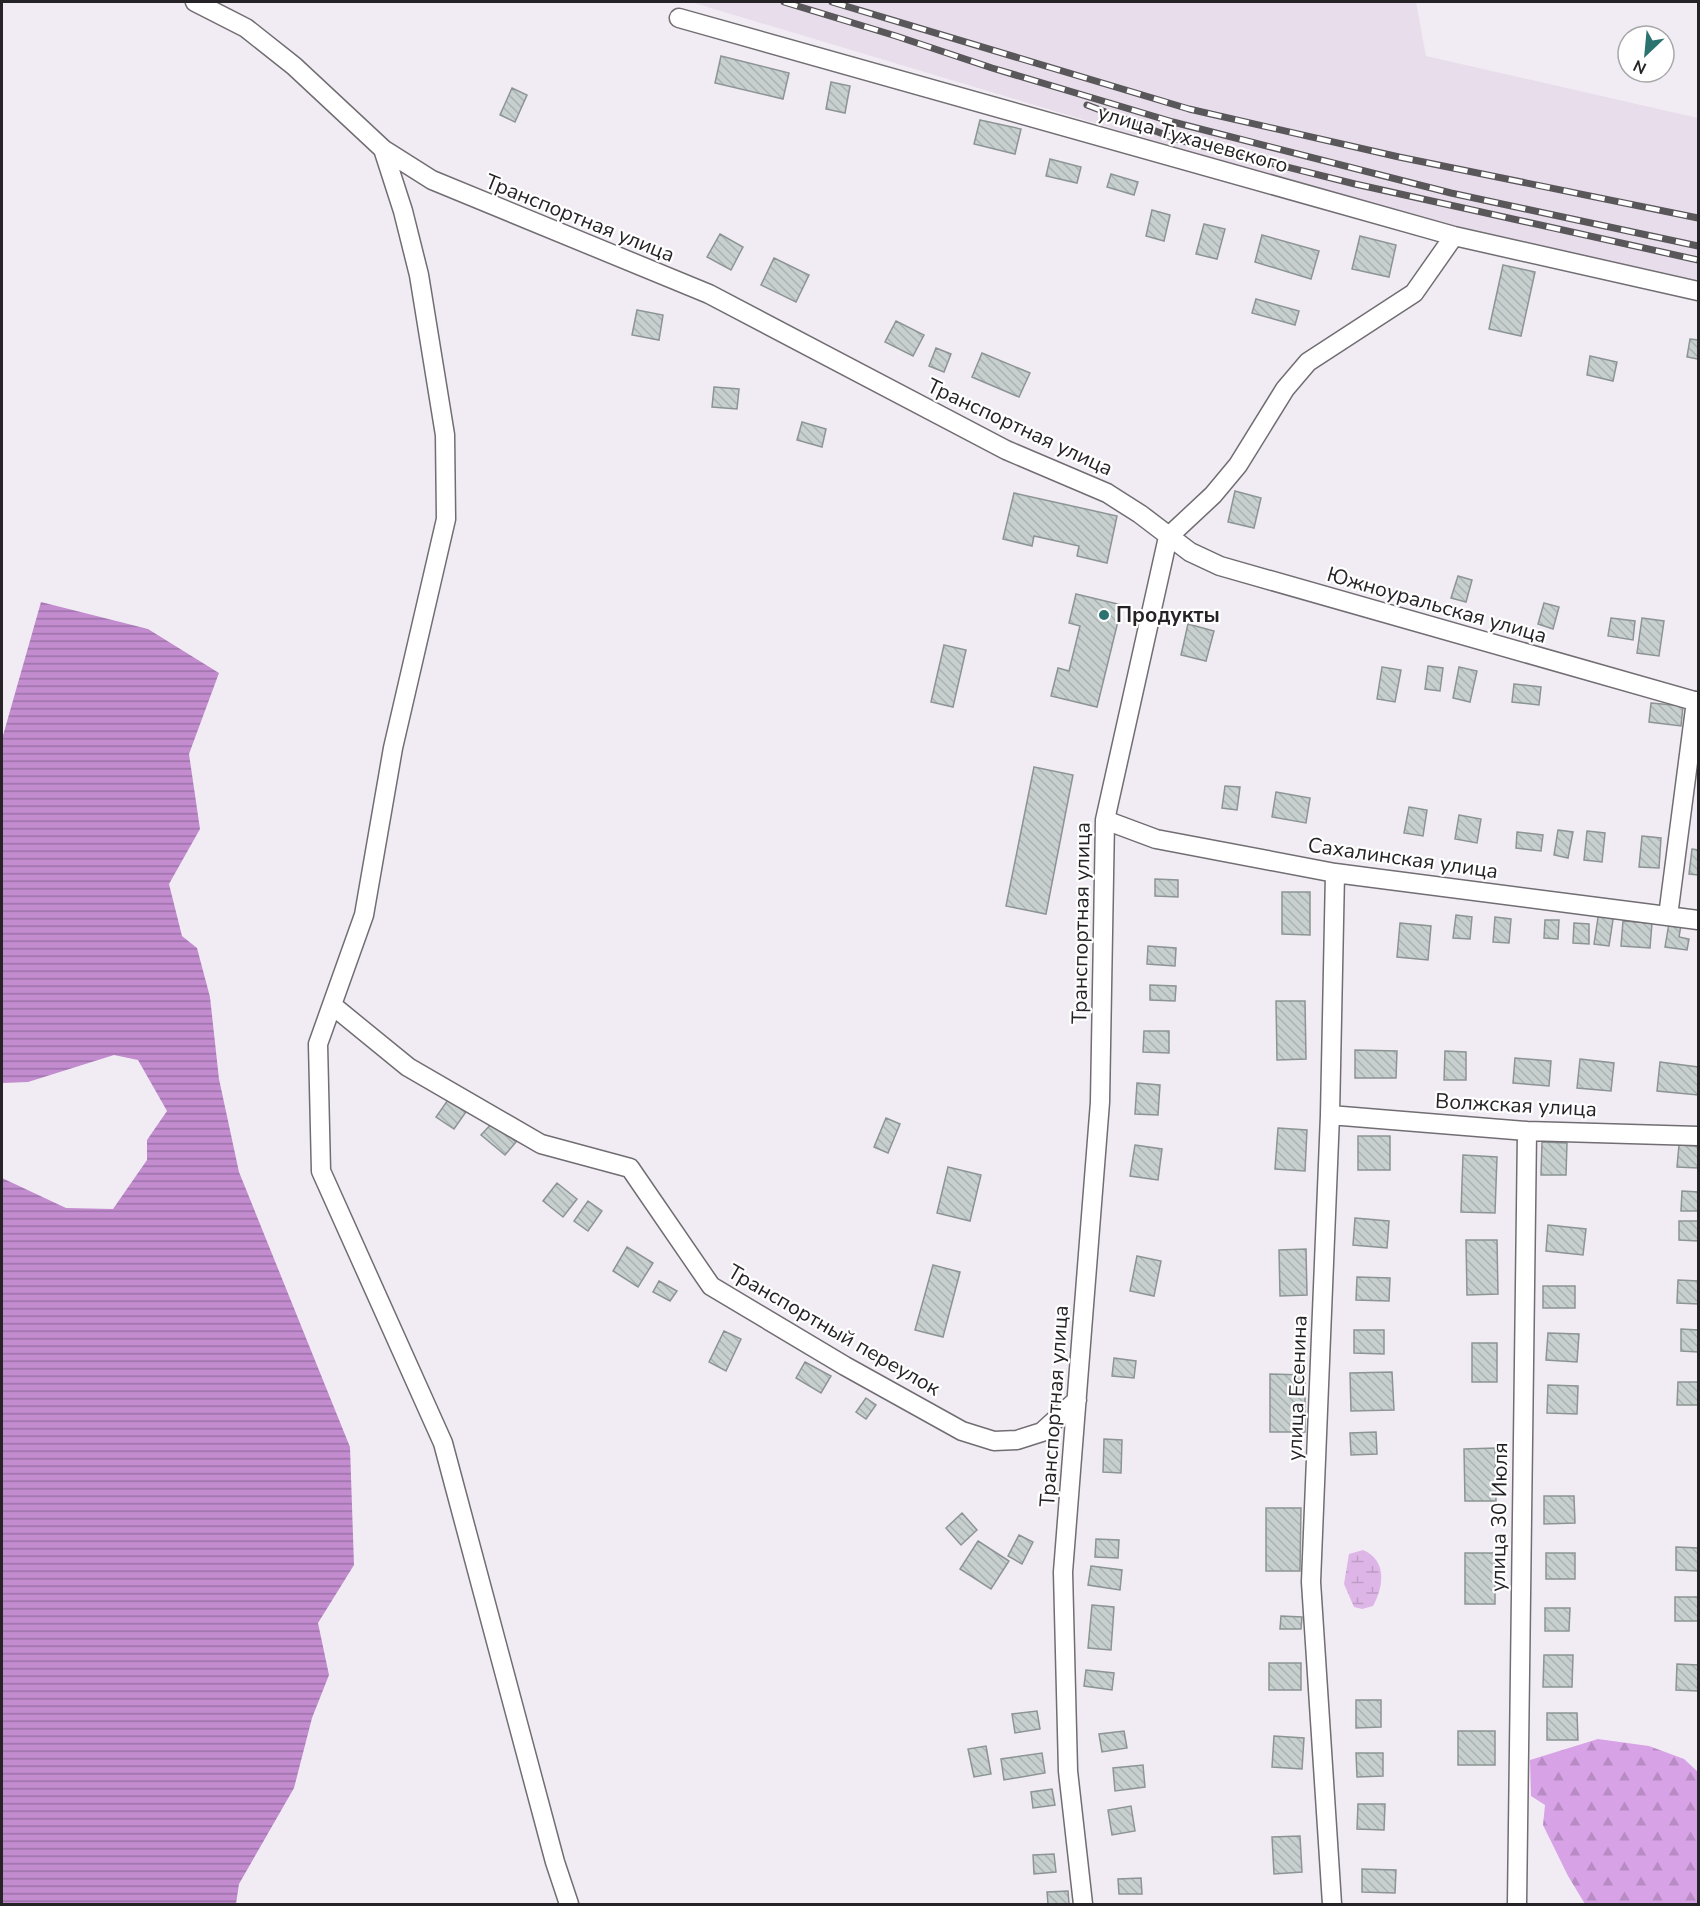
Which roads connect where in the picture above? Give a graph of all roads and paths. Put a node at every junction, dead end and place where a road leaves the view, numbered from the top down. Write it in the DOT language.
graph roads {
  1 [pos="195,2"];
  2 [pos="679,18"];
  3 [pos="382,149"];
  4 [pos="1454,236"];
  5 [pos="1698,291"];
  6 [pos="1168,537"];
  7 [pos="1697,701"];
  8 [pos="1105,820"];
  9 [pos="1335,873"];
  10 [pos="1668,916"];
  11 [pos="1698,920"];
  12 [pos="332,1005"];
  13 [pos="1330,1115"];
  14 [pos="1527,1131"];
  15 [pos="1698,1136"];
  16 [pos="1077,1400"];
  17 [pos="569,1905"];
  18 [pos="1083,1905"];
  19 [pos="1332,1905"];
  20 [pos="1517,1905"];
  1 -- 3 [label="street, Транспортная улица"];
  2 -- 4 [label="street, улица Тухачевского"];
  3 -- 6 [label="street, Транспортная улица"];
  3 -- 12 [label="street"];
  4 -- 5 [label="street, улица Тухачевского"];
  4 -- 6 [label="street"];
  6 -- 7 [label="street, Южноуральская улица"];
  6 -- 8 [label="street, Транспортная улица"];
  7 -- 10 [label="street"];
  8 -- 9 [label="street, Сахалинская улица"];
  8 -- 16 [label="street, Транспортная улица"];
  9 -- 10 [label="street, Сахалинская улица"];
  9 -- 13 [label="street, улица Есенина"];
  10 -- 11 [label="street, Сахалинская улица"];
  12 -- 16 [label="street, Транспортный переулок"];
  12 -- 17 [label="street"];
  13 -- 14 [label="street, Волжская улица"];
  13 -- 19 [label="street, улица Есенина"];
  14 -- 15 [label="street, Волжская улица"];
  14 -- 20 [label="street, улица 30 Июля"];
  16 -- 18 [label="street, Транспортная улица"];
}
